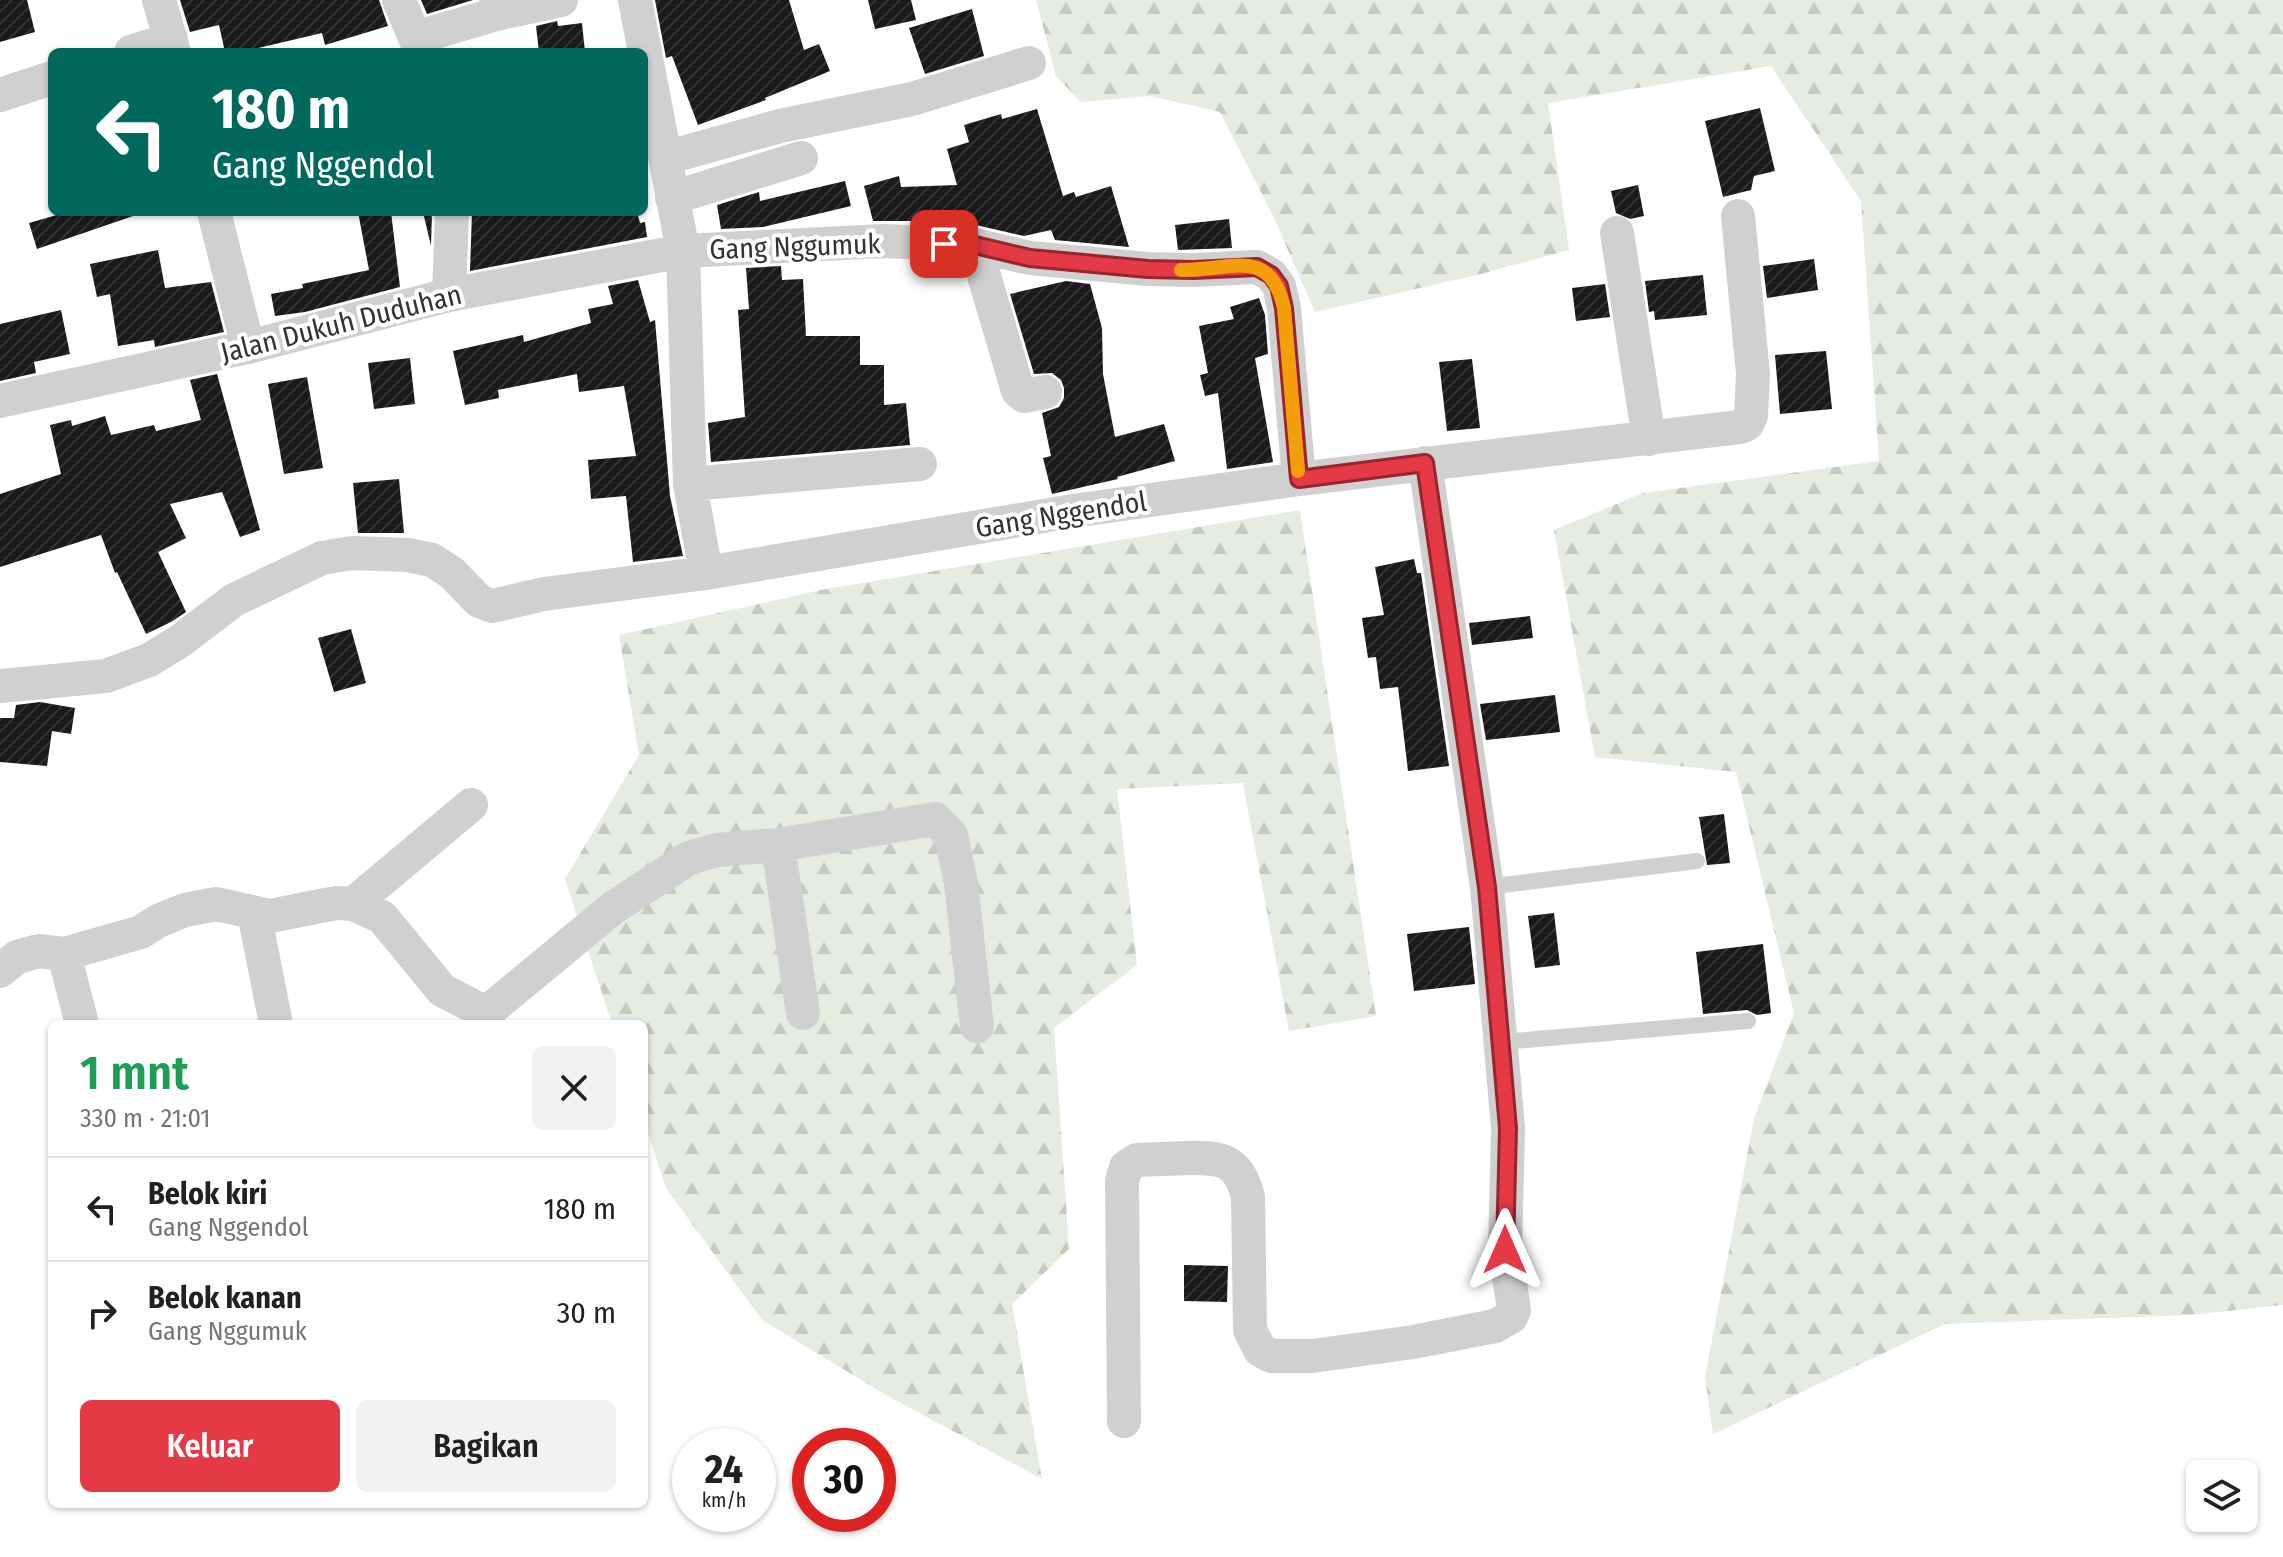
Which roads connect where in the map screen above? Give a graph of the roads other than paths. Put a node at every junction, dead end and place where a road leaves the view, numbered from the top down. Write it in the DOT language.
graph roads {
  1 [pos="159,0"];
  2 [pos="399,0"];
  3 [pos="561,0"];
  4 [pos="635,0"];
  5 [pos="498,7"];
  6 [pos="172,45"];
  7 [pos="418,45"];
  8 [pos="644,48"];
  9 [pos="1029,63"];
  10 [pos="648,68"];
  11 [pos="48,79"];
  12 [pos="0,95"];
  13 [pos="665,158"];
  14 [pos="801,158"];
  15 [pos="672,198"];
  16 [pos="215,216"];
  17 [pos="452,216"];
  18 [pos="1738,216"];
  19 [pos="1617,233"];
  20 [pos="975,245"];
  21 [pos="683,251"];
  22 [pos="449,295"];
  23 [pos="248,347"];
  24 [pos="1045,392"];
  25 [pos="0,401"];
  26 [pos="1649,439"];
  27 [pos="1425,463"];
  28 [pos="920,464"];
  29 [pos="1299,479"];
  30 [pos="690,484"];
  31 [pos="706,573"];
  32 [pos="0,686"];
  33 [pos="471,805"];
  34 [pos="778,845"];
  35 [pos="1697,861"];
  36 [pos="1487,887"];
  37 [pos="353,904"];
  38 [pos="254,913"];
  39 [pos="64,954"];
  40 [pos="6,968"];
  41 [pos="442,990"];
  42 [pos="803,1013"];
  43 [pos="493,1018"];
  44 [pos="81,1020"];
  45 [pos="275,1020"];
  46 [pos="448,1020"];
  47 [pos="1748,1021"];
  48 [pos="977,1026"];
  49 [pos="1502,1042"];
  50 [pos="1124,1421"];
  1 -- 6 [label="street"];
  2 -- 7 [label="street"];
  3 -- 5 [label="street"];
  4 -- 8 [label="street"];
  5 -- 7 [label="street"];
  9 -- 13 [label="street"];
  10 -- 13 [label="street"];
  11 -- 12 [label="street"];
  13 -- 15 [label="street"];
  14 -- 15 [label="street"];
  15 -- 21 [label="street"];
  16 -- 23 [label="street"];
  17 -- 22 [label="street"];
  18 -- 26 [label="street, Gang Nggendol"];
  19 -- 26 [label="street"];
  20 -- 21 [label="street, Gang Nggumuk"];
  20 -- 24 [label="street"];
  20 -- 29 [label="street, Gang Nggumuk"];
  21 -- 22 [label="street, Jalan Dukuh Duduhan"];
  21 -- 30 [label="street"];
  22 -- 23 [label="street, Jalan Dukuh Duduhan"];
  23 -- 25 [label="street, Jalan Dukuh Duduhan"];
  26 -- 27 [label="street, Gang Nggendol"];
  27 -- 29 [label="street, Gang Nggendol"];
  27 -- 36 [label="street"];
  28 -- 30 [label="street"];
  29 -- 31 [label="street, Gang Nggendol"];
  30 -- 31 [label="street"];
  31 -- 32 [label="street, Gang Nggendol"];
  33 -- 37 [label="street"];
  34 -- 42 [label="street"];
  34 -- 43 [label="street"];
  34 -- 48 [label="street"];
  35 -- 36 [label="lane"];
  36 -- 49 [label="street"];
  37 -- 38 [label="street"];
  37 -- 41 [label="street"];
  38 -- 39 [label="street"];
  38 -- 45 [label="street"];
  39 -- 40 [label="street"];
  39 -- 44 [label="street"];
  41 -- 43 [label="street"];
  41 -- 46 [label="street"];
  47 -- 49 [label="lane"];
  49 -- 50 [label="street"];
}
